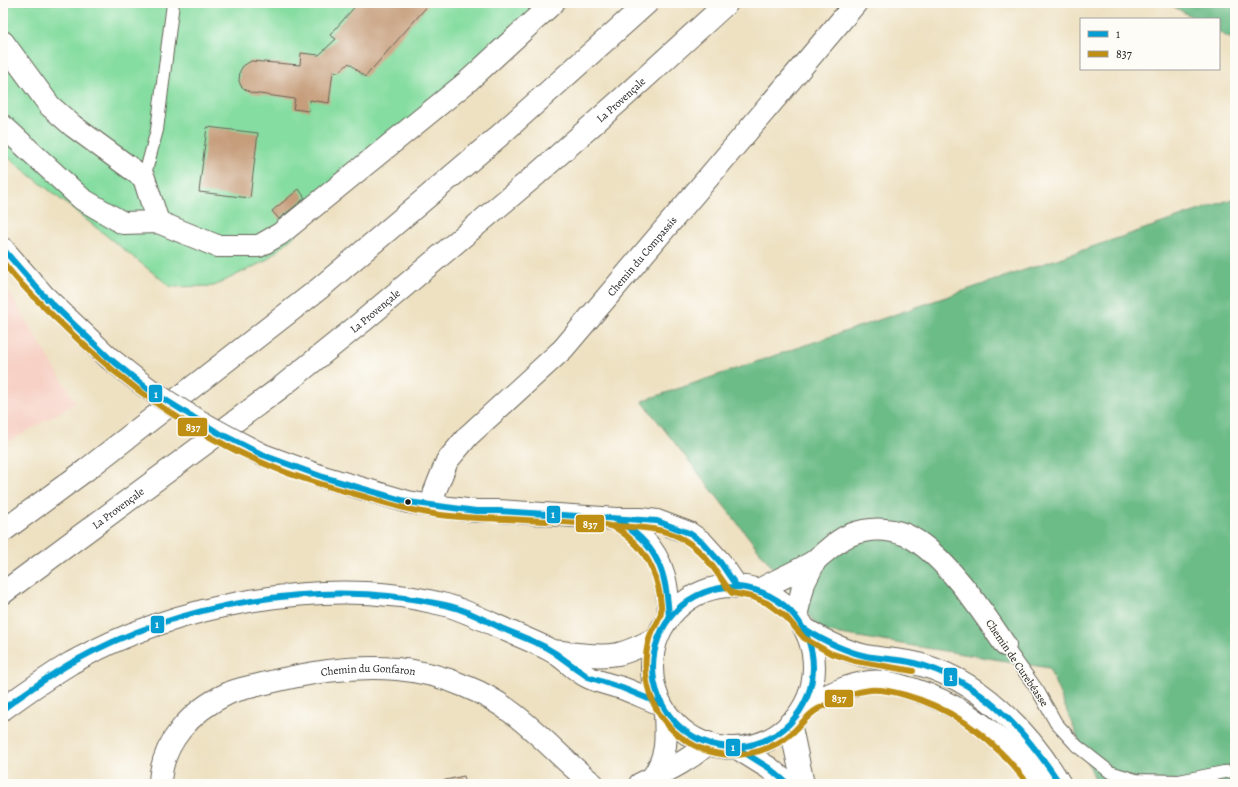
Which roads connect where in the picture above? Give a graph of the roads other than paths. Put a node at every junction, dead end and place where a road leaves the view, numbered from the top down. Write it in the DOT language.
graph roads {
  1 [pos="173,3"];
  2 [pos="553,3"];
  3 [pos="647,3"];
  4 [pos="727,3"];
  5 [pos="856,3"];
  6 [pos="3,42"];
  7 [pos="3,126"];
  8 [pos="144,178"];
  9 [pos="158,222"];
  10 [pos="3,248"];
  11 [pos="432,506"];
  12 [pos="617,519"];
  13 [pos="3,531"];
  14 [pos="815,561"];
  15 [pos="737,587"];
  16 [pos="759,590"];
  17 [pos="3,593"];
  18 [pos="669,618"];
  19 [pos="800,623"];
  20 [pos="656,638"];
  21 [pos="1005,645"];
  22 [pos="552,651"];
  23 [pos="804,707"];
  24 [pos="663,708"];
  25 [pos="3,709"];
  26 [pos="790,723"];
  27 [pos="708,743"];
  28 [pos="737,748"];
  29 [pos="1235,771"];
  30 [pos="646,781"];
  31 [pos="160,784"];
  32 [pos="593,784"];
  33 [pos="788,784"];
  34 [pos="803,784"];
  35 [pos="1038,784"];
  36 [pos="1060,784"];
  1 -- 8 [label="lane"];
  2 -- 9 [label="main road"];
  3 -- 13 [label="main road"];
  4 -- 17 [label="main road, La Provençale"];
  5 -- 11 [label="main road, Chemin du Compassis"];
  6 -- 8 [label="main road"];
  7 -- 9 [label="main road"];
  8 -- 9 [label="main road"];
  10 -- 11 [label="main road, bridge"];
  11 -- 12 [label="main road"];
  12 -- 15 [label="main road"];
  12 -- 18 [label="main road"];
  14 -- 16 [label="main road"];
  14 -- 19 [label="main road"];
  14 -- 21 [label="main road, Chemin de Curebéasse"];
  15 -- 16 [label="main road"];
  15 -- 18 [label="main road"];
  16 -- 19 [label="main road"];
  18 -- 20 [label="main road"];
  19 -- 23 [label="main road"];
  19 -- 36 [label="main road"];
  20 -- 22 [label="main road"];
  20 -- 24 [label="main road"];
  21 -- 29 [label="lane, Chemin de Curebéasse"];
  22 -- 24 [label="main road"];
  22 -- 25 [label="main road"];
  23 -- 26 [label="main road"];
  23 -- 35 [label="main road"];
  24 -- 27 [label="main road"];
  24 -- 30 [label="main road"];
  26 -- 28 [label="main road"];
  26 -- 34 [label="main road"];
  27 -- 28 [label="main road"];
  27 -- 30 [label="main road"];
  28 -- 33 [label="main road"];
  31 -- 32 [label="main road, Chemin du Gonfaron"];
}
